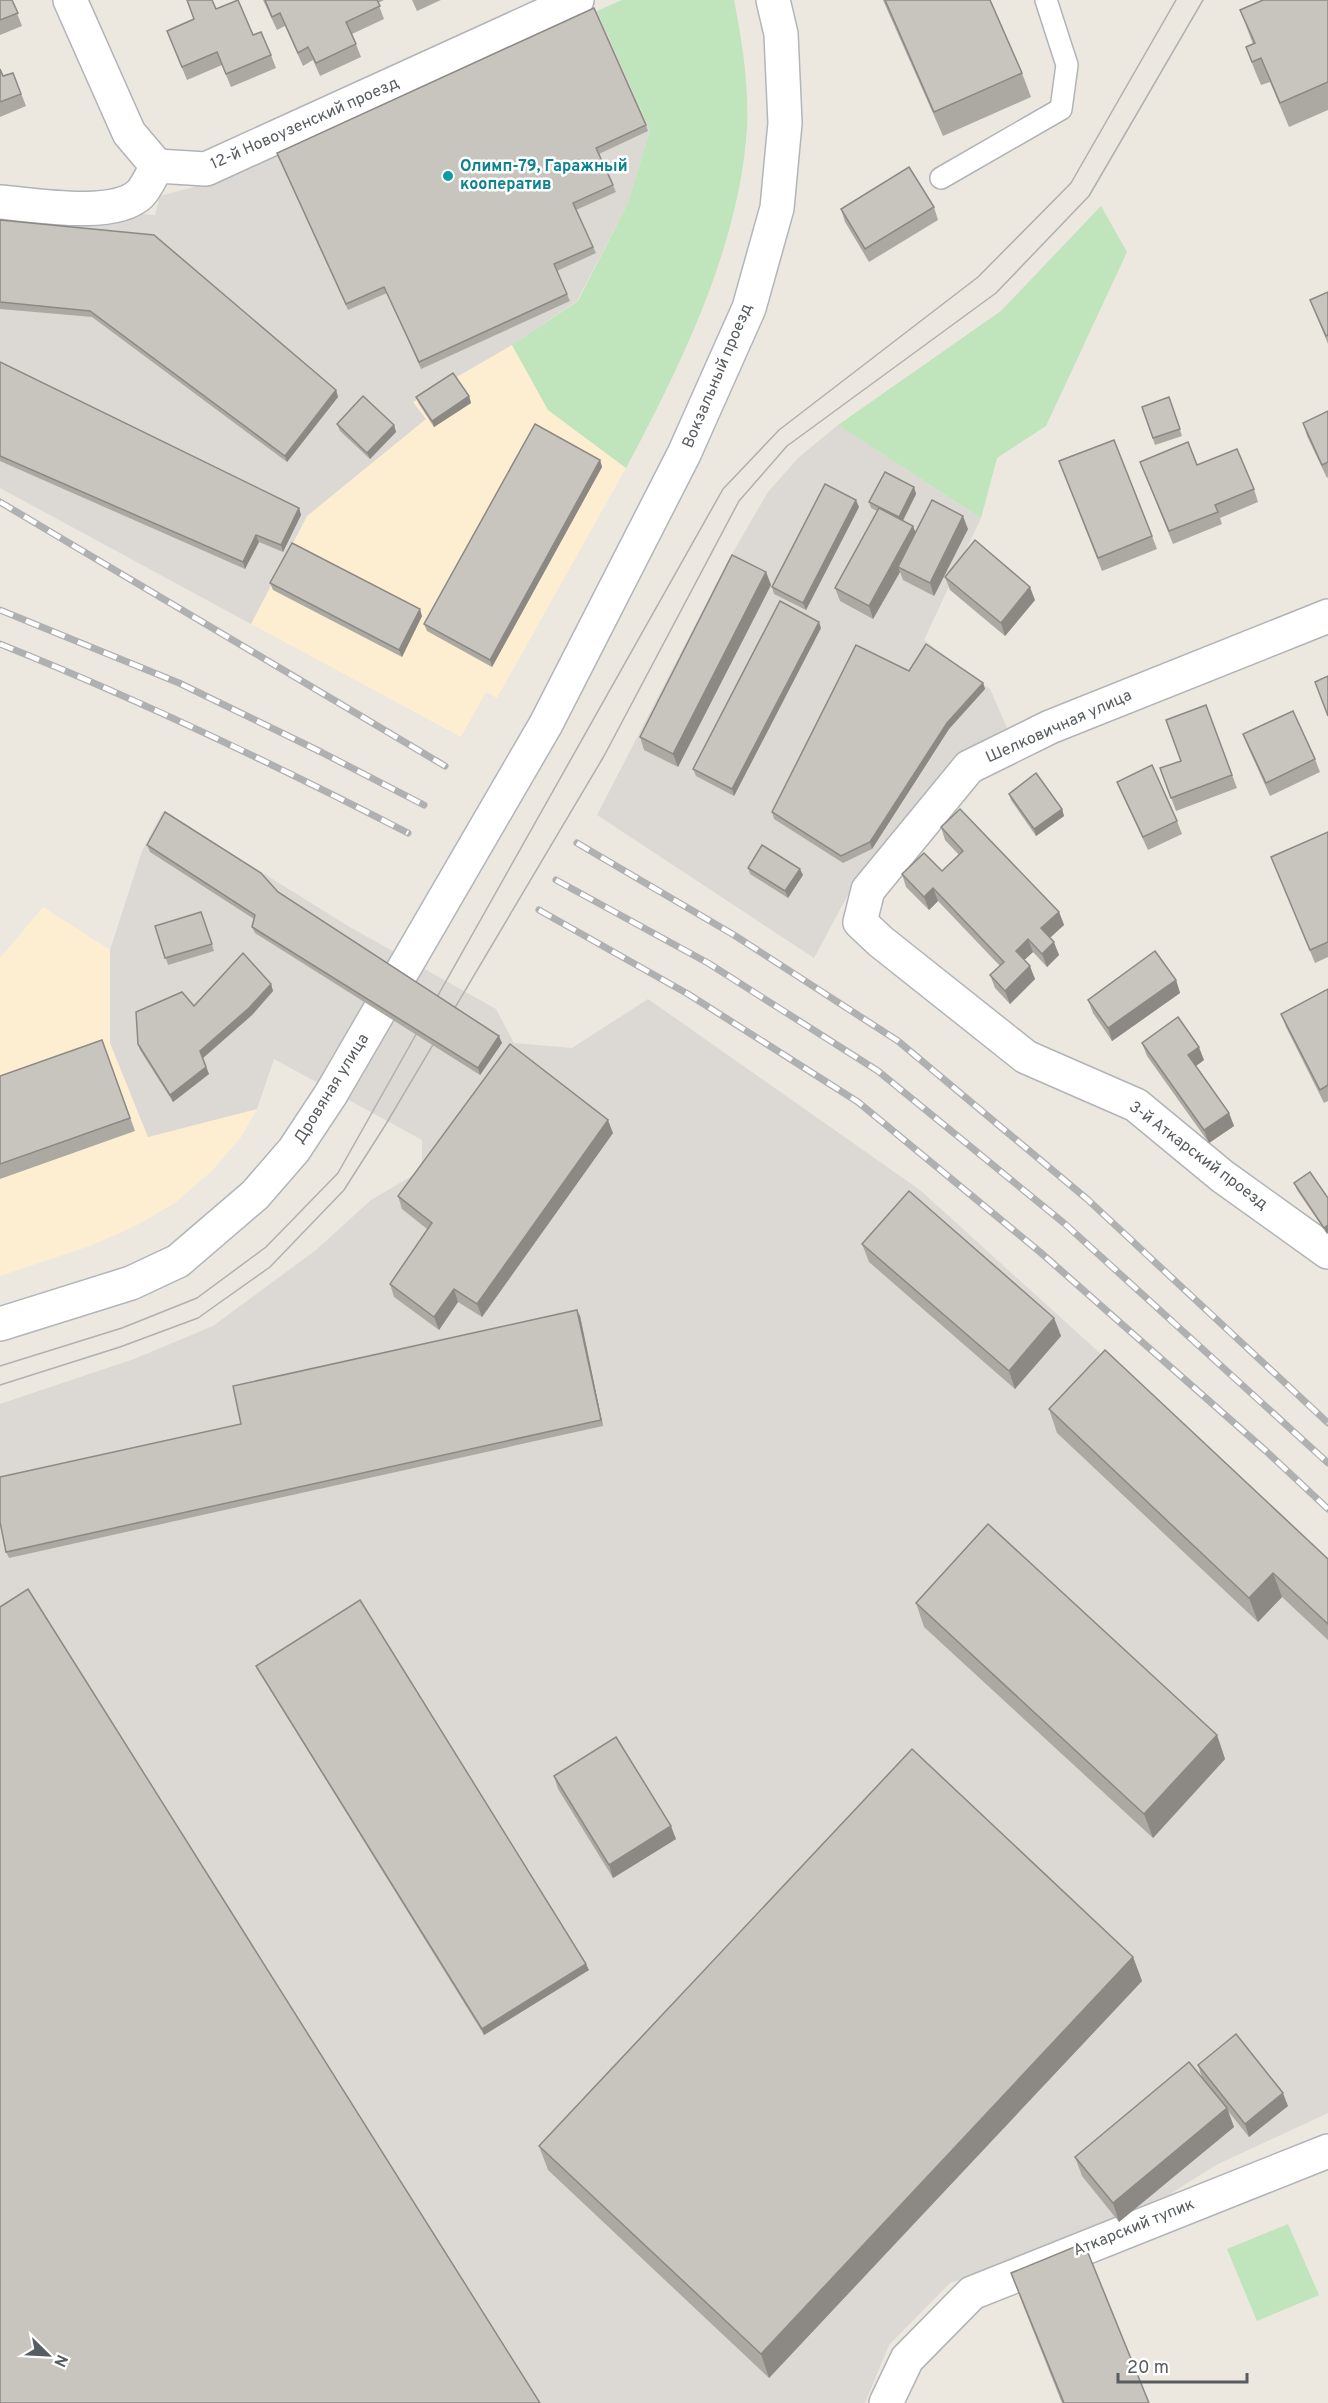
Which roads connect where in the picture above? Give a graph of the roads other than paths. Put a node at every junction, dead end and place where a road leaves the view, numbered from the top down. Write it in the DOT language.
graph roads {
  1 [pos="70,0"];
  2 [pos="577,0"];
  3 [pos="773,0"];
  4 [pos="1046,0"];
  5 [pos="157,166"];
  6 [pos="941,178"];
  7 [pos="0,202"];
  8 [pos="1328,616"];
  9 [pos="546,724"];
  10 [pos="860,922"];
  11 [pos="1328,1252"];
  12 [pos="0,1324"];
  13 [pos="1328,2151"];
  14 [pos="886,2403"];
  1 -- 5 [label="street"];
  2 -- 5 [label="street, 12-й Новоузенский проезд"];
  3 -- 9 [label="street, Вокзальный проезд"];
  4 -- 6 [label="lane"];
  5 -- 7 [label="street"];
  8 -- 10 [label="street, Шелковичная улица"];
  9 -- 12 [label="street, Дровяная улица, bridge"];
  10 -- 11 [label="street, 3-й Аткарский проезд"];
  13 -- 14 [label="street, Аткарский тупик"];
}
